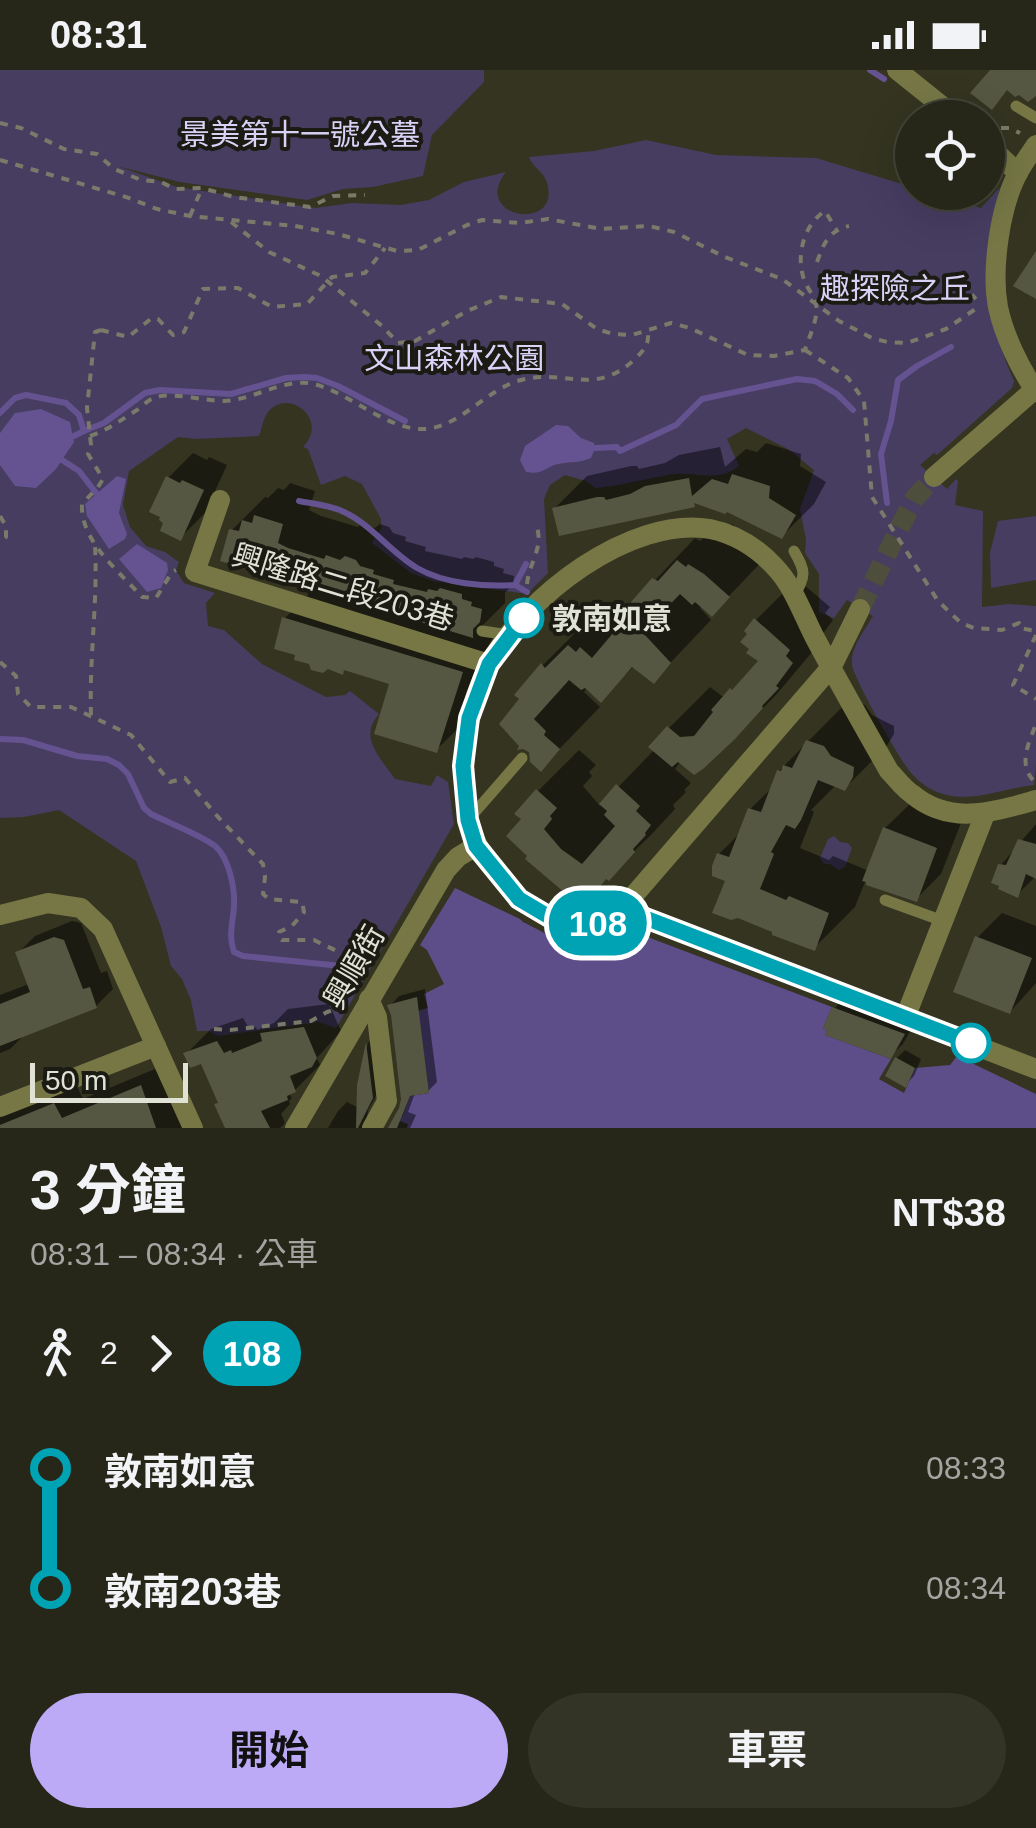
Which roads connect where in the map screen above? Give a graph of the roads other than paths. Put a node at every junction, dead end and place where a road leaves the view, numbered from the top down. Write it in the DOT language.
graph roads {
  1 [pos="897,70"];
  2 [pos="935,100"];
  3 [pos="1016,106"];
  4 [pos="1036,118"];
  5 [pos="1036,145"];
  6 [pos="1005,152"];
  7 [pos="1026,172"];
  8 [pos="1035,391"];
  9 [pos="934,477"];
  10 [pos="220,500"];
  11 [pos="794,551"];
  12 [pos="794,596"];
  13 [pos="860,609"];
  14 [pos="482,631"];
  15 [pos="509,636"];
  16 [pos="489,664"];
  17 [pos="832,666"];
  18 [pos="522,758"];
  19 [pos="1036,800"];
  20 [pos="984,814"];
  21 [pos="468,820"];
  22 [pos="476,846"];
  23 [pos="885,900"];
  24 [pos="622,909"];
  25 [pos="0,915"];
  26 [pos="942,922"];
  27 [pos="359,996"];
  28 [pos="906,1018"];
  29 [pos="156,1046"];
  30 [pos="1036,1069"];
  31 [pos="0,1107"];
  32 [pos="193,1128"];
  33 [pos="295,1128"];
  34 [pos="372,1128"];
  1 -- 2 [label="street"];
  3 -- 4 [label="lane"];
  5 -- 7 [label="street"];
  6 -- 7 [label="street"];
  7 -- 8 [label="street"];
  8 -- 9 [label="street"];
  10 -- 16 [label="street, 興隆路二段203巷"];
  11 -- 12 [label="lane"];
  12 -- 15 [label="street"];
  12 -- 17 [label="street"];
  13 -- 17 [label="street"];
  14 -- 15 [label="lane"];
  15 -- 16 [label="street"];
  16 -- 21 [label="street"];
  17 -- 20 [label="street"];
  17 -- 24 [label="street"];
  18 -- 21 [label="lane"];
  19 -- 20 [label="street"];
  20 -- 26 [label="street"];
  21 -- 22 [label="street"];
  22 -- 24 [label="street"];
  22 -- 27 [label="street, 興順街"];
  23 -- 26 [label="lane"];
  24 -- 28 [label="street"];
  25 -- 29 [label="street"];
  26 -- 28 [label="street"];
  27 -- 33 [label="street, 興順街"];
  27 -- 34 [label="street"];
  28 -- 30 [label="street"];
  29 -- 31 [label="street"];
  29 -- 32 [label="street"];
}
